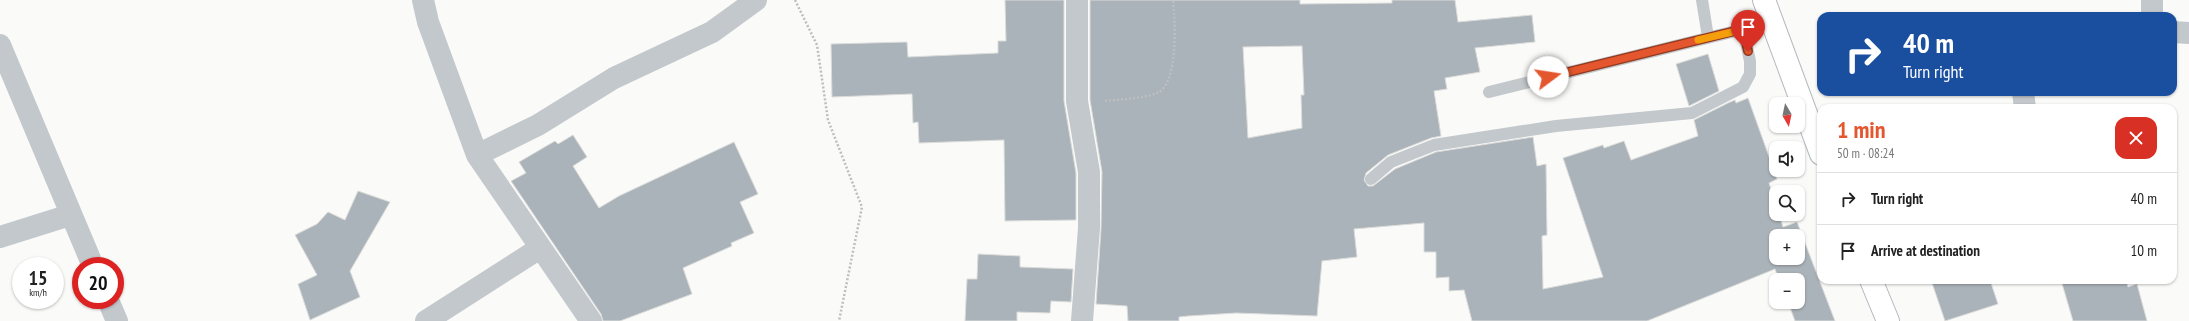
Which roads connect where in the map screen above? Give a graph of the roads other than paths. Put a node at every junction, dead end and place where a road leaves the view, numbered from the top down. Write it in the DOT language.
graph roads {
  1 [pos="422,0"];
  2 [pos="756,0"];
  3 [pos="1077,0"];
  4 [pos="1702,0"];
  5 [pos="1764,0"];
  6 [pos="2152,0"];
  7 [pos="2152,12"];
  8 [pos="1772,22"];
  9 [pos="1743,29"];
  10 [pos="2177,32"];
  11 [pos="2189,33"];
  12 [pos="1708,37"];
  13 [pos="0,45"];
  14 [pos="1489,92"];
  15 [pos="1817,143"];
  16 [pos="477,155"];
  17 [pos="1371,179"];
  18 [pos="70,215"];
  19 [pos="0,237"];
  20 [pos="540,248"];
  21 [pos="89,257"];
  22 [pos="1873,284"];
  23 [pos="112,309"];
  24 [pos="117,321"];
  25 [pos="426,321"];
  26 [pos="591,321"];
  27 [pos="1082,321"];
  28 [pos="1888,321"];
  1 -- 16 [label="street"];
  2 -- 16 [label="street"];
  3 -- 27 [label="street"];
  4 -- 12 [label="lane"];
  5 -- 8 [label="main road"];
  6 -- 7 [label="street"];
  8 -- 9 [label="lane"];
  8 -- 15 [label="main road"];
  9 -- 12 [label="lane"];
  9 -- 17 [label="lane"];
  10 -- 11 [label="street"];
  12 -- 14 [label="lane"];
  13 -- 18 [label="street"];
  16 -- 20 [label="street"];
  18 -- 19 [label="street"];
  18 -- 21 [label="street"];
  20 -- 25 [label="street"];
  20 -- 26 [label="street"];
  22 -- 28 [label="main road"];
  23 -- 24 [label="street"];
}
